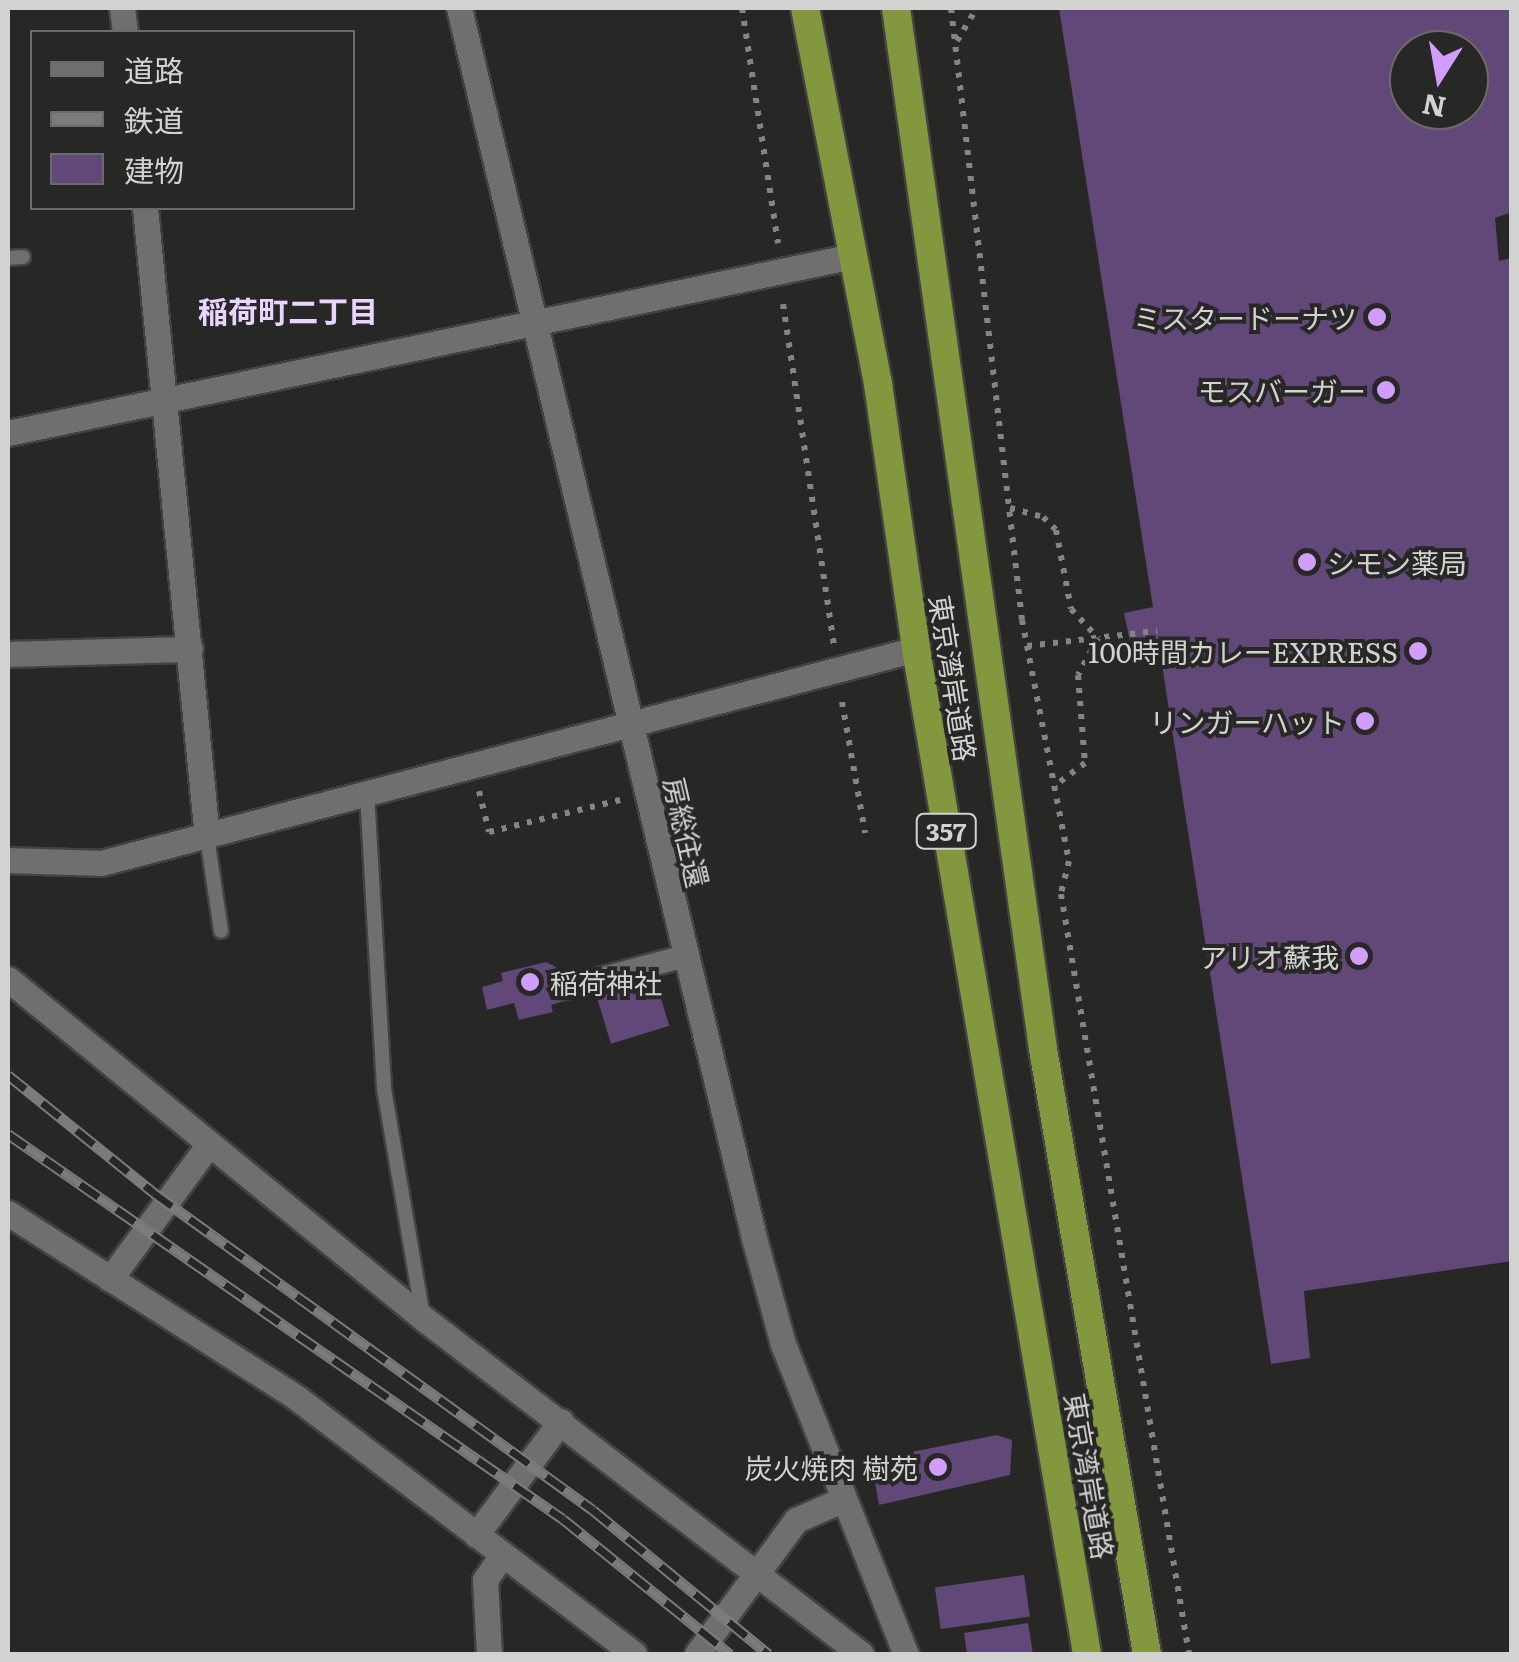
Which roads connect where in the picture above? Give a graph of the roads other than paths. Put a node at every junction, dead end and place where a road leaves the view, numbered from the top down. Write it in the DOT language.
graph roads {
  1 [pos="459,8"];
  2 [pos="804,8"];
  3 [pos="896,8"];
  4 [pos="145,210"];
  5 [pos="853,256"];
  6 [pos="533,324"];
  7 [pos="168,399"];
  8 [pos="8,433"];
  9 [pos="190,648"];
  10 [pos="916,649"];
  11 [pos="8,654"];
  12 [pos="630,724"];
  13 [pos="367,793"];
  14 [pos="207,837"];
  15 [pos="8,860"];
  16 [pos="221,931"];
  17 [pos="685,956"];
  18 [pos="8,979"];
  19 [pos="566,988"];
  20 [pos="209,1144"];
  21 [pos="8,1213"];
  22 [pos="110,1279"];
  23 [pos="423,1318"];
  24 [pos="561,1422"];
  25 [pos="844,1499"];
  26 [pos="476,1535"];
  27 [pos="502,1555"];
  28 [pos="763,1574"];
  29 [pos="489,1654"];
  30 [pos="634,1654"];
  31 [pos="697,1654"];
  32 [pos="861,1654"];
  33 [pos="906,1654"];
  34 [pos="1087,1654"];
  35 [pos="1147,1654"];
  1 -- 6 [label="street, 房総往還"];
  2 -- 5 [label="highway, 東京湾岸道路 / 357"];
  3 -- 35 [label="highway, 東京湾岸道路 / 357"];
  4 -- 7 [label="street"];
  5 -- 6 [label="street"];
  5 -- 10 [label="highway, 東京湾岸道路 / 357"];
  6 -- 7 [label="street"];
  6 -- 12 [label="street, 房総往還"];
  7 -- 8 [label="street"];
  7 -- 9 [label="street"];
  9 -- 11 [label="street"];
  9 -- 14 [label="street"];
  10 -- 12 [label="street"];
  10 -- 34 [label="highway, 東京湾岸道路 / 357"];
  12 -- 13 [label="street"];
  12 -- 17 [label="street, 房総往還"];
  13 -- 14 [label="street"];
  13 -- 23 [label="lane"];
  14 -- 15 [label="street"];
  14 -- 16 [label="lane"];
  17 -- 19 [label="street"];
  17 -- 25 [label="street, 房総往還"];
  18 -- 20 [label="street"];
  20 -- 22 [label="street"];
  20 -- 23 [label="street"];
  21 -- 22 [label="street"];
  22 -- 26 [label="street"];
  23 -- 24 [label="street"];
  24 -- 26 [label="street"];
  24 -- 28 [label="street"];
  25 -- 28 [label="street"];
  25 -- 33 [label="street, 房総往還"];
  26 -- 27 [label="street"];
  27 -- 29 [label="street"];
  27 -- 30 [label="street"];
  28 -- 31 [label="street"];
  28 -- 32 [label="street"];
}
